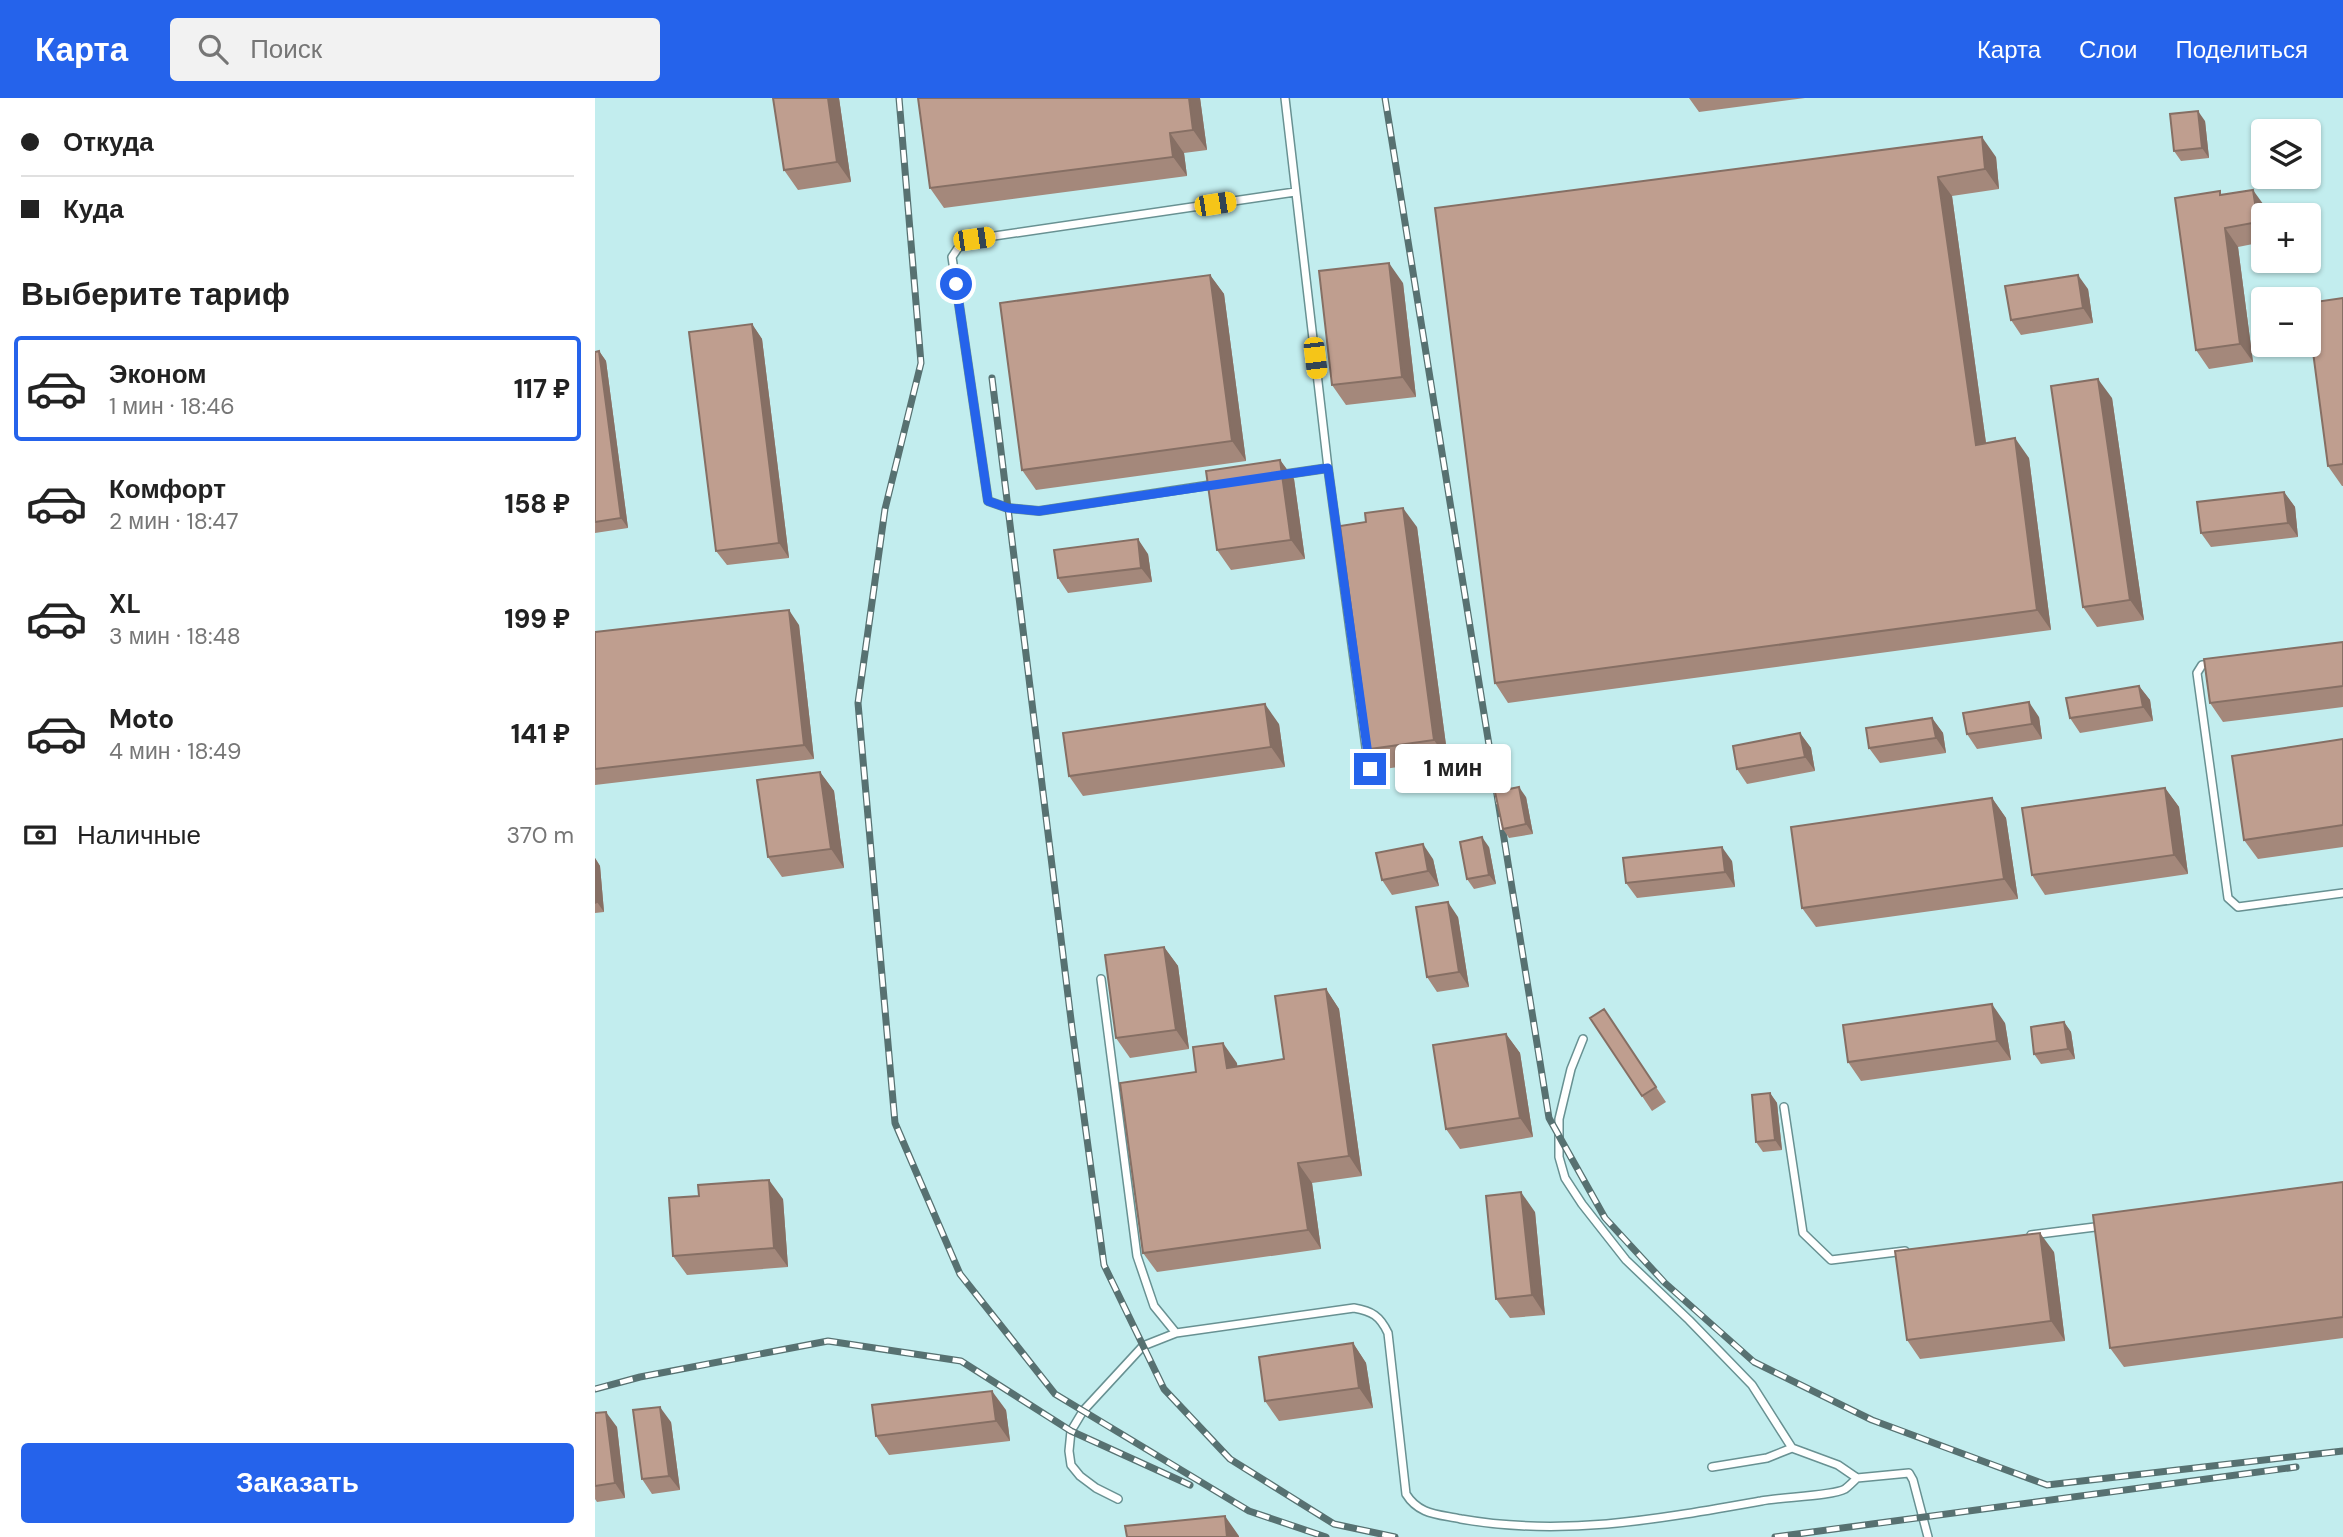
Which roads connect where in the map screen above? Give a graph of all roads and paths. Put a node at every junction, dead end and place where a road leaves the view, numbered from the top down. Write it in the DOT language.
graph roads {
  1 [pos="1285,98"];
  2 [pos="1295,192"];
  3 [pos="1328,468"];
  4 [pos="1273,476"];
  5 [pos="1232,482"];
  6 [pos="2227,662"];
  7 [pos="1370,769"];
  8 [pos="2343,893"];
  9 [pos="1101,979"];
  10 [pos="1583,1039"];
  11 [pos="1784,1107"];
  12 [pos="2112,1225"];
  13 [pos="2018,1237"];
  14 [pos="1911,1250"];
  15 [pos="1176,1333"];
  16 [pos="1792,1448"];
  17 [pos="1712,1467"];
  18 [pos="1857,1478"];
  19 [pos="1118,1499"];
  20 [pos="1928,1537"];
  1 -- 2 [label="lane"];
  2 -- 3 [label="lane"];
  2 -- 5 [label="lane"];
  3 -- 4 [label="lane"];
  3 -- 7 [label="lane"];
  6 -- 8 [label="lane"];
  9 -- 15 [label="lane"];
  10 -- 16 [label="lane"];
  11 -- 14 [label="lane"];
  12 -- 13 [label="lane"];
  15 -- 18 [label="lane"];
  15 -- 19 [label="lane"];
  16 -- 17 [label="lane"];
  16 -- 18 [label="lane"];
  18 -- 20 [label="lane"];
}
